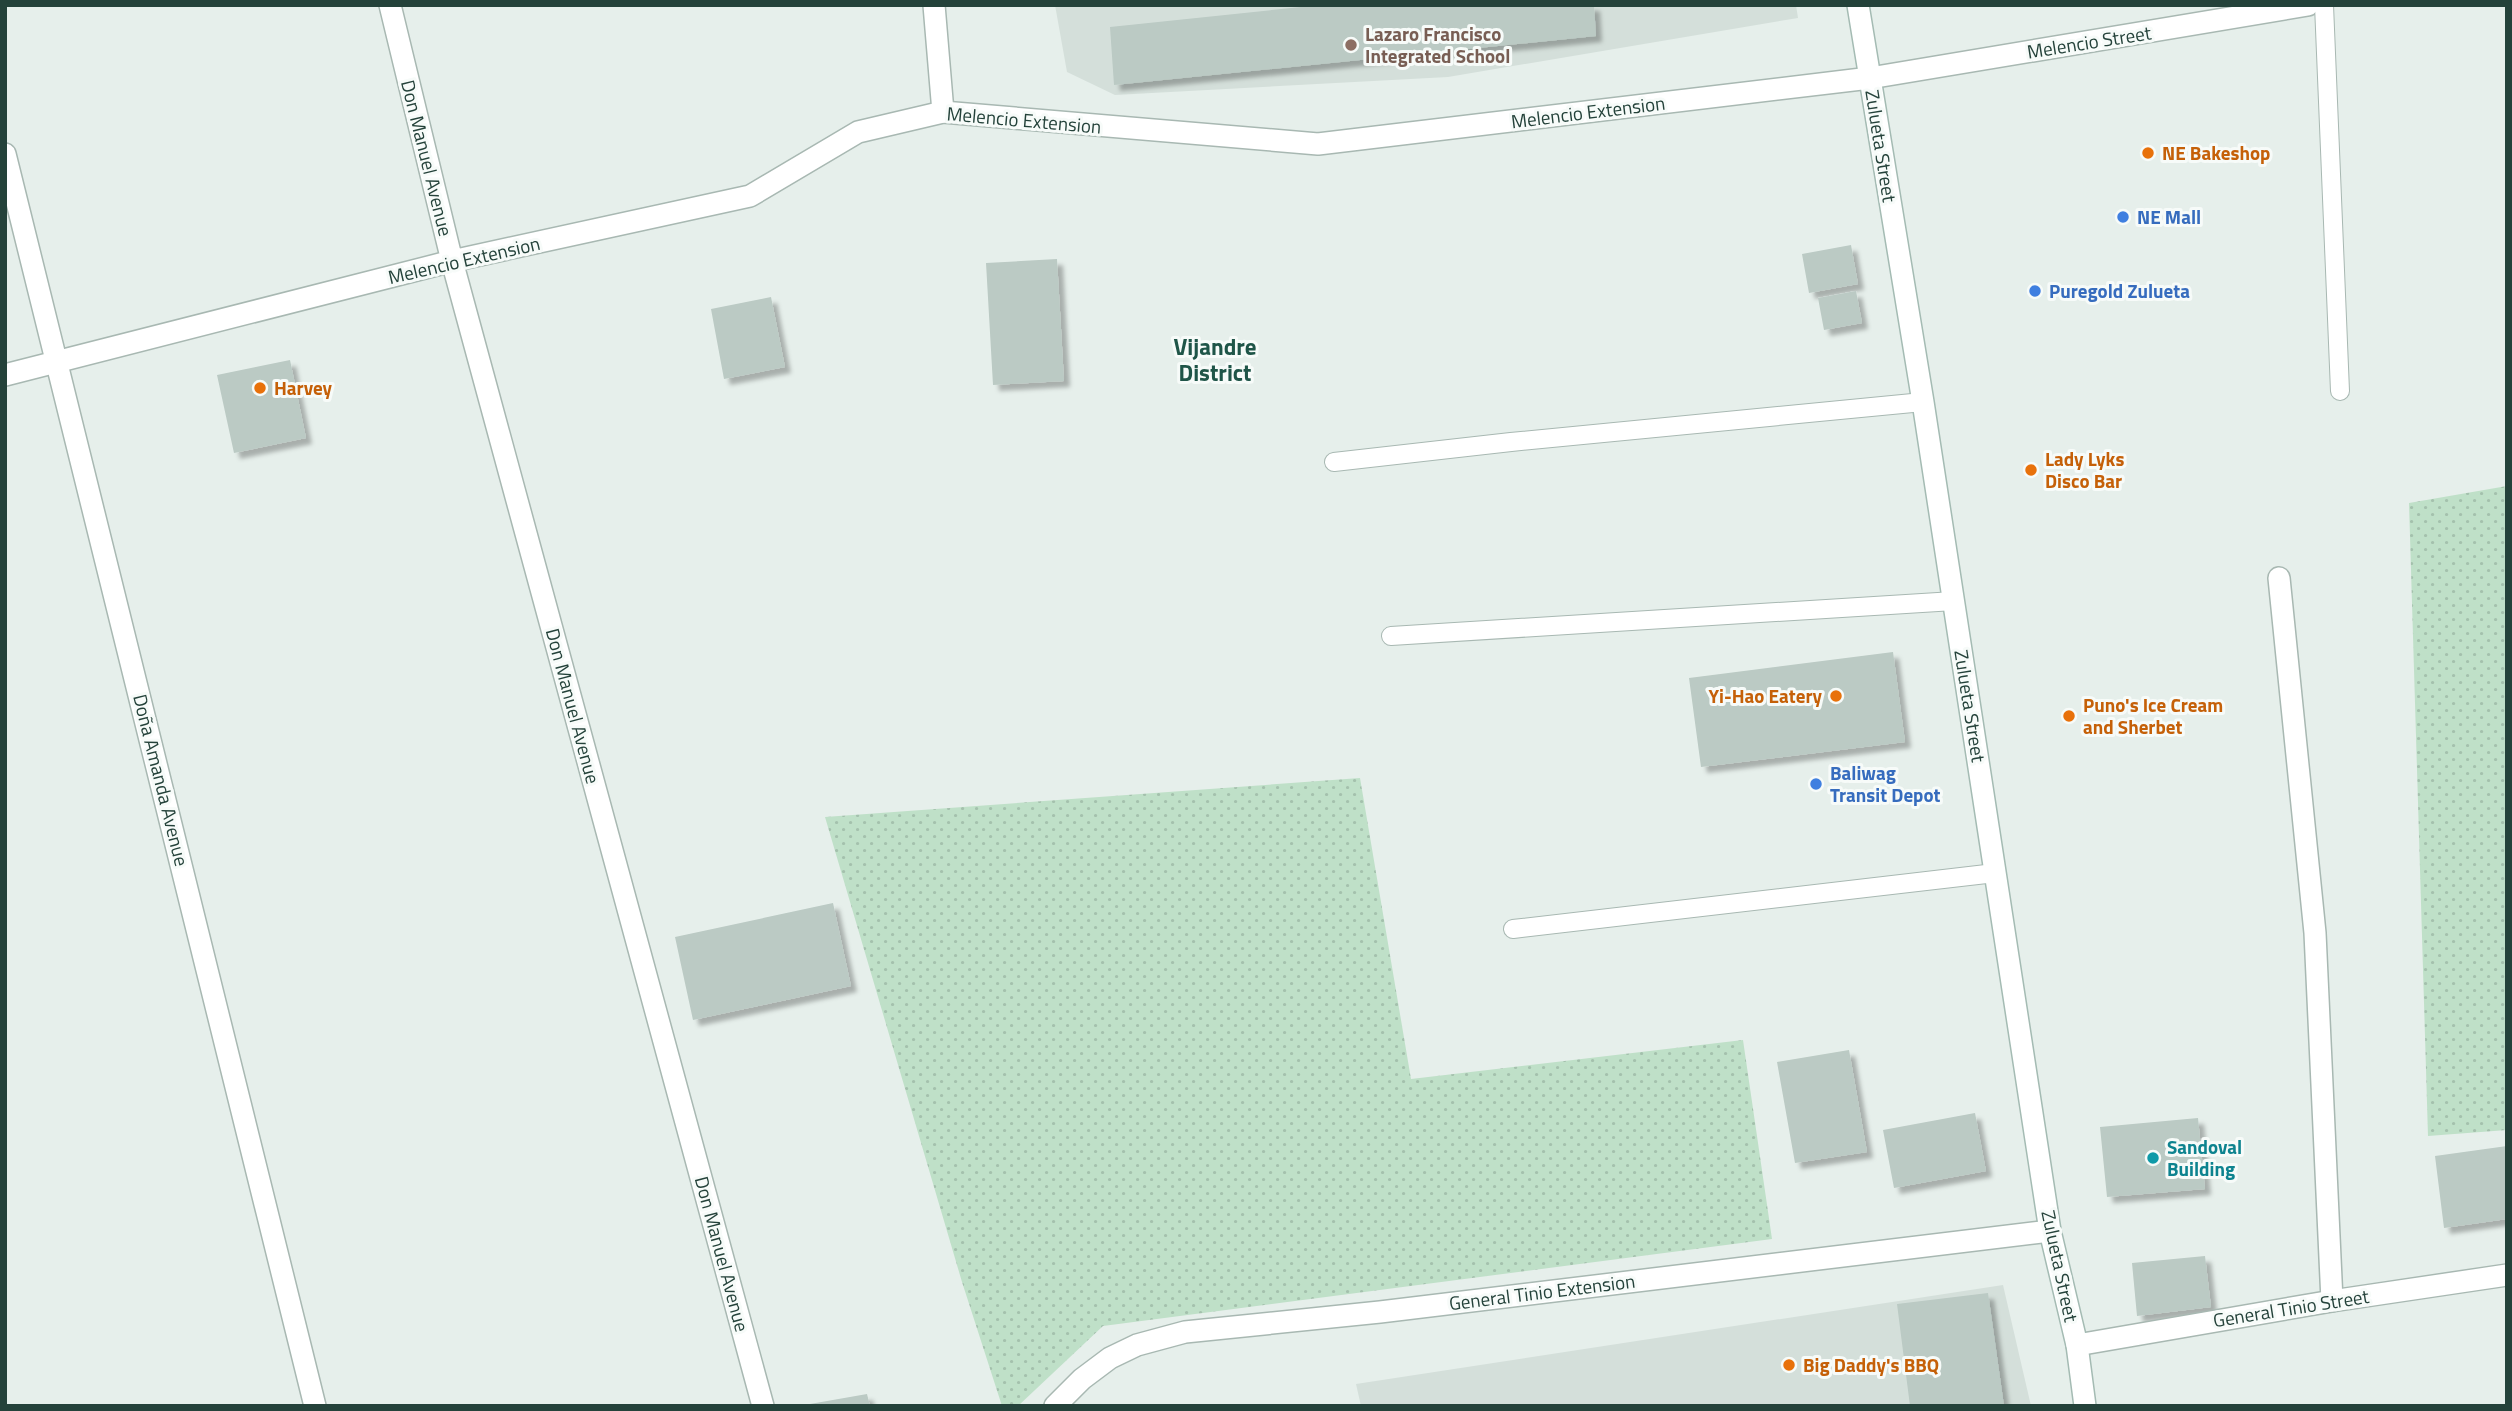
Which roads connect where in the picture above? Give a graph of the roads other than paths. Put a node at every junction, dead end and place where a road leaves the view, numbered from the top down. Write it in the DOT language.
graph roads {
  1 [pos="390,5"];
  2 [pos="934,5"];
  3 [pos="1858,5"];
  4 [pos="2308,5"];
  5 [pos="2324,5"];
  6 [pos="1870,78"];
  7 [pos="943,112"];
  8 [pos="5,154"];
  9 [pos="452,261"];
  10 [pos="58,362"];
  11 [pos="5,375"];
  12 [pos="2340,391"];
  13 [pos="1923,402"];
  14 [pos="1334,462"];
  15 [pos="2280,578"];
  16 [pos="1954,601"];
  17 [pos="1391,636"];
  18 [pos="1995,873"];
  19 [pos="1513,929"];
  20 [pos="2050,1231"];
  21 [pos="2507,1275"];
  22 [pos="2332,1301"];
  23 [pos="2077,1345"];
  24 [pos="315,1406"];
  25 [pos="763,1406"];
  26 [pos="1055,1406"];
  27 [pos="2085,1406"];
  1 -- 9 [label="street, Don Manuel Avenue"];
  2 -- 7 [label="street"];
  3 -- 6 [label="street, Zulueta Street"];
  4 -- 6 [label="street, Melencio Street"];
  5 -- 12 [label="lane"];
  6 -- 7 [label="street, Melencio Extension"];
  6 -- 13 [label="street, Zulueta Street"];
  7 -- 9 [label="street, Melencio Extension"];
  8 -- 10 [label="street, Doña Amanda Avenue"];
  9 -- 10 [label="street, Melencio Extension"];
  9 -- 25 [label="street, Don Manuel Avenue"];
  10 -- 11 [label="street, Melencio Extension"];
  10 -- 24 [label="street, Doña Amanda Avenue"];
  13 -- 14 [label="lane"];
  13 -- 16 [label="street, Zulueta Street"];
  15 -- 22 [label="street"];
  16 -- 17 [label="lane"];
  16 -- 18 [label="street, Zulueta Street"];
  18 -- 19 [label="lane"];
  18 -- 20 [label="street, Zulueta Street"];
  20 -- 23 [label="street, Zulueta Street"];
  20 -- 26 [label="street, General Tinio Extension"];
  21 -- 22 [label="street, General Tinio Street"];
  22 -- 23 [label="street, General Tinio Street"];
  23 -- 27 [label="street, Zulueta Street"];
}
